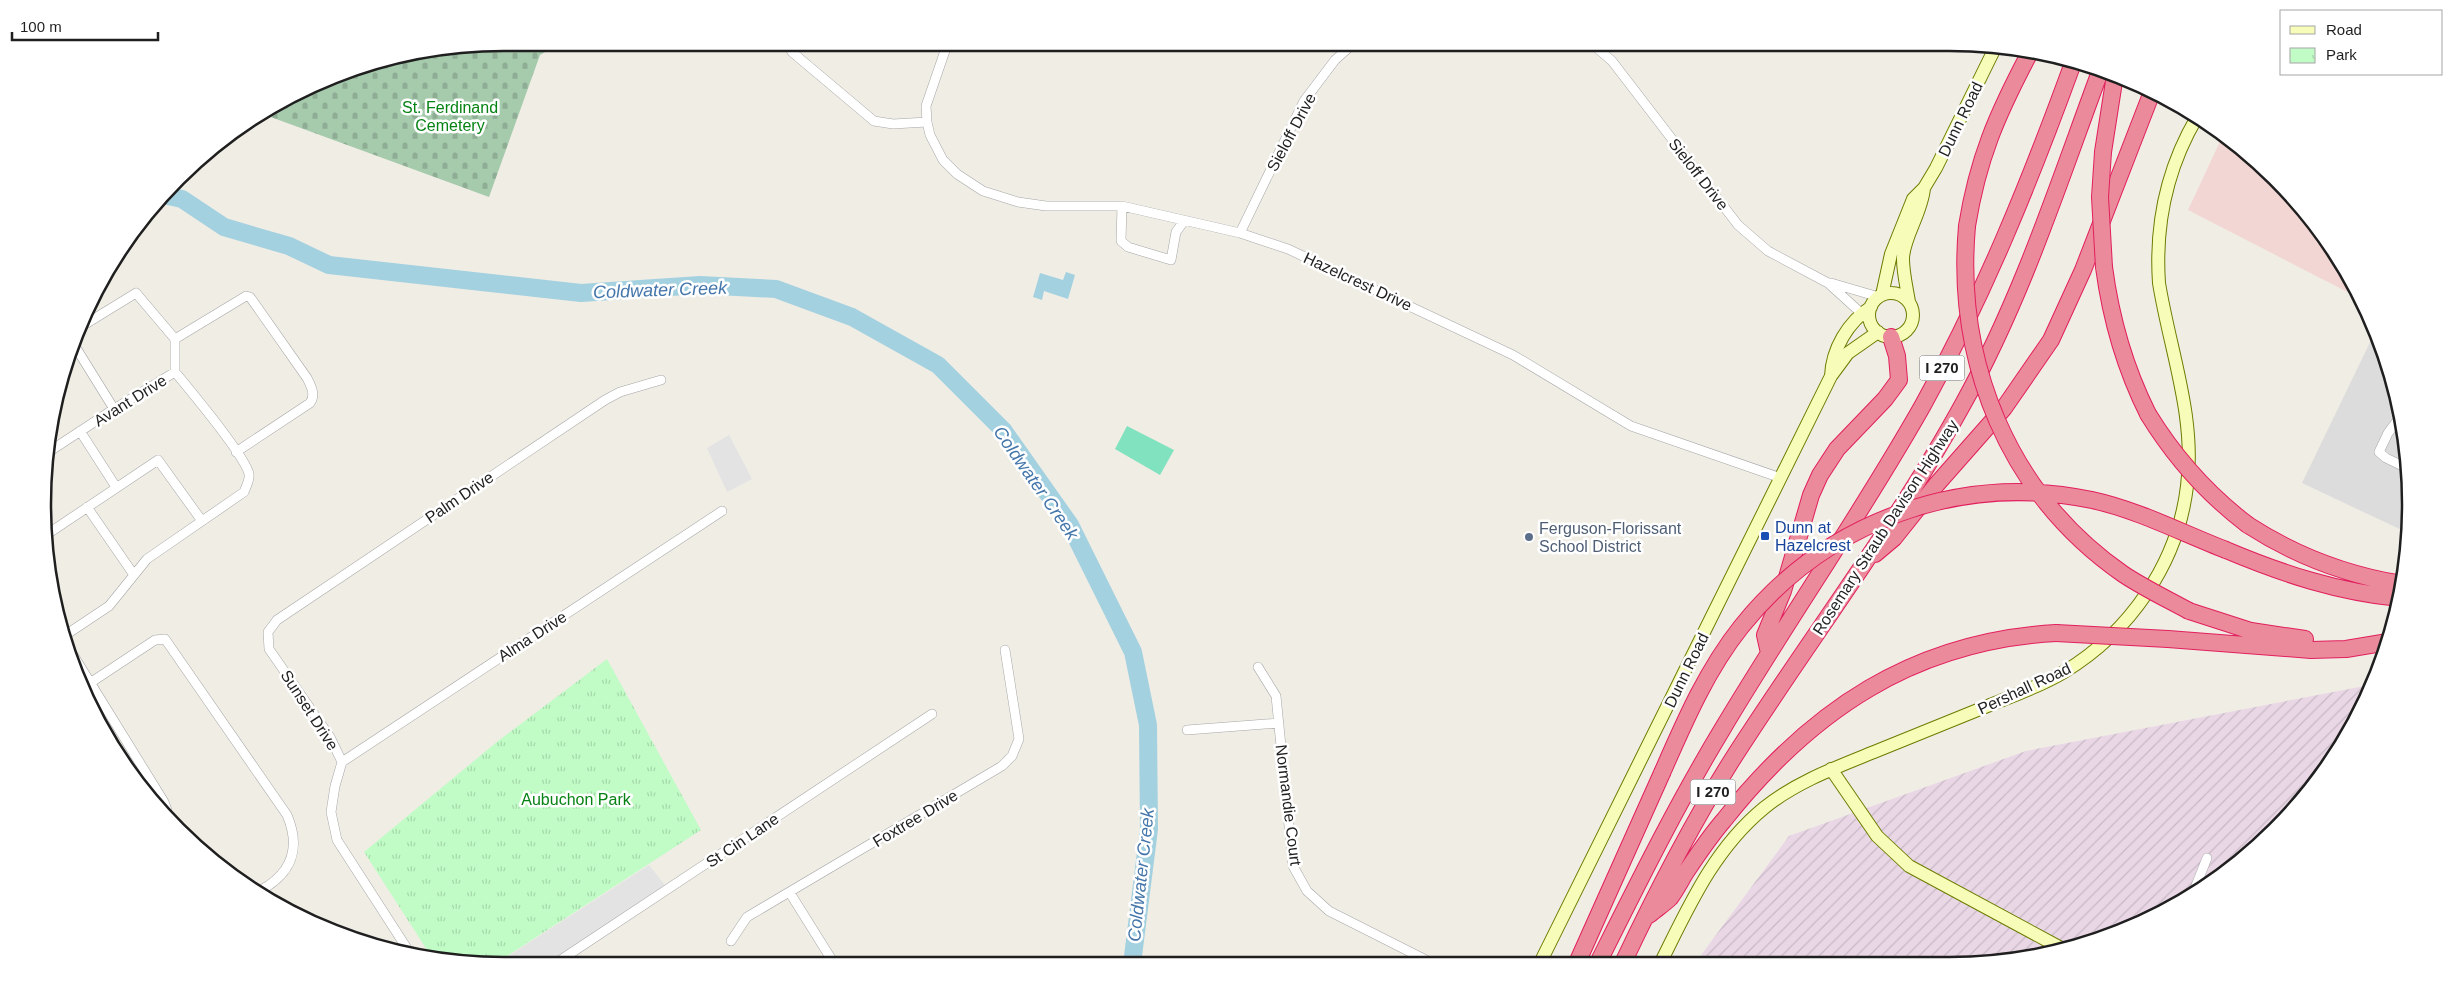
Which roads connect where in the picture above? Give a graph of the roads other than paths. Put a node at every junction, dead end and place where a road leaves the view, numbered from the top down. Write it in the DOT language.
graph roads {
  1 [pos="791,51"];
  2 [pos="945,51"];
  3 [pos="1345,51"];
  4 [pos="1600,51"];
  5 [pos="1992,53"];
  6 [pos="2027,58"];
  7 [pos="2071,68"];
  8 [pos="2098,76"];
  9 [pos="2114,83"];
  10 [pos="2150,98"];
  11 [pos="927,122"];
  12 [pos="2194,123"];
  13 [pos="1924,188"];
  14 [pos="1122,206"];
  15 [pos="1184,221"];
  16 [pos="1240,233"];
  17 [pos="1828,283"];
  18 [pos="1909,302"];
  19 [pos="1876,315"];
  20 [pos="90,322"];
  21 [pos="175,339"];
  22 [pos="78,351"];
  23 [pos="176,372"];
  24 [pos="1830,376"];
  25 [pos="661,380"];
  26 [pos="114,409"];
  27 [pos="2394,424"];
  28 [pos="80,431"];
  29 [pos="55,448"];
  30 [pos="236,452"];
  31 [pos="2400,465"];
  32 [pos="1781,478"];
  33 [pos="116,487"];
  34 [pos="87,507"];
  35 [pos="722,511"];
  36 [pos="202,521"];
  37 [pos="52,531"];
  38 [pos="1860,567"];
  39 [pos="134,575"];
  40 [pos="2395,583"];
  41 [pos="2392,597"];
  42 [pos="70,632"];
  43 [pos="268,632"];
  44 [pos="2381,641"];
  45 [pos="2380,643"];
  46 [pos="1005,650"];
  47 [pos="1770,653"];
  48 [pos="1258,667"];
  49 [pos="85,675"];
  50 [pos="90,683"];
  51 [pos="97,694"];
  52 [pos="94,696"];
  53 [pos="932,714"];
  54 [pos="1279,723"];
  55 [pos="1187,730"];
  56 [pos="342,762"];
  57 [pos="1831,769"];
  58 [pos="164,803"];
  59 [pos="2207,858"];
  60 [pos="2197,882"];
  61 [pos="264,888"];
  62 [pos="790,892"];
  63 [pos="1644,919"];
  64 [pos="731,942"];
  65 [pos="2054,944"];
  66 [pos="405,945"];
  67 [pos="565,957"];
  68 [pos="830,957"];
  69 [pos="1420,957"];
  70 [pos="1543,957"];
  71 [pos="1581,957"];
  72 [pos="1601,957"];
  73 [pos="1625,957"];
  74 [pos="1663,957"];
  1 -- 11 [label="street"];
  2 -- 11 [label="street, Hazelcrest Drive"];
  3 -- 16 [label="street, Sieloff Drive"];
  4 -- 17 [label="street, Sieloff Drive"];
  5 -- 13 [label="street, Dunn Road"];
  6 -- 44 [label="highway, bridge"];
  7 -- 47 [label="highway, Rosemary Straub Davison Highway / I 270"];
  8 -- 38 [label="highway, Rosemary Straub Davison Highway / I 270"];
  9 -- 40 [label="highway, bridge"];
  10 -- 38 [label="highway"];
  11 -- 14 [label="street, Hazelcrest Drive"];
  12 -- 57 [label="street, Pershall Road"];
  13 -- 18 [label="street, Dunn Road"];
  13 -- 19 [label="street, Dunn Road"];
  14 -- 15 [label="street, Hazelcrest Drive"];
  14 -- 15 [label="street"];
  15 -- 16 [label="street, Hazelcrest Drive"];
  16 -- 32 [label="street, Hazelcrest Drive"];
  17 -- 19 [label="street, Sieloff Drive"];
  17 -- 19 [label="street, Sieloff Drive"];
  18 -- 19 [label="street"];
  18 -- 19 [label="street, Dunn Road"];
  19 -- 24 [label="street, Dunn Road"];
  19 -- 24 [label="street, Dunn Road"];
  19 -- 47 [label="highway"];
  20 -- 21 [label="street"];
  21 -- 23 [label="street"];
  21 -- 30 [label="street"];
  22 -- 26 [label="street"];
  23 -- 26 [label="street, Avant Drive"];
  23 -- 30 [label="street, Avant Drive"];
  24 -- 32 [label="street, Dunn Road"];
  25 -- 43 [label="street, Palm Drive"];
  26 -- 28 [label="street, Avant Drive"];
  27 -- 31 [label="street"];
  28 -- 29 [label="street, Avant Drive"];
  28 -- 33 [label="street"];
  30 -- 36 [label="street, Avant Drive"];
  32 -- 70 [label="street, Dunn Road"];
  33 -- 34 [label="street"];
  33 -- 36 [label="street"];
  34 -- 37 [label="street"];
  34 -- 39 [label="street"];
  35 -- 56 [label="street, Alma Drive"];
  36 -- 39 [label="street"];
  38 -- 63 [label="highway, Rosemary Straub Davison Highway / I 270"];
  39 -- 42 [label="street"];
  41 -- 71 [label="highway, bridge"];
  43 -- 56 [label="street, Sunset Drive"];
  45 -- 63 [label="highway, bridge"];
  46 -- 62 [label="street, Foxtree Drive"];
  47 -- 72 [label="highway, Rosemary Straub Davison Highway / I 270"];
  48 -- 54 [label="street, Normandie Court"];
  49 -- 50 [label="street"];
  50 -- 51 [label="street"];
  50 -- 61 [label="street"];
  51 -- 52 [label="street"];
  51 -- 58 [label="street"];
  53 -- 67 [label="street, St Cin Lane"];
  54 -- 55 [label="street"];
  54 -- 69 [label="street, Normandie Court"];
  56 -- 66 [label="street, Sunset Drive"];
  57 -- 65 [label="street"];
  57 -- 74 [label="street, Pershall Road"];
  59 -- 60 [label="street"];
  62 -- 64 [label="street, Foxtree Drive"];
  62 -- 68 [label="street"];
  63 -- 73 [label="highway, Rosemary Straub Davison Highway / I 270"];
}
